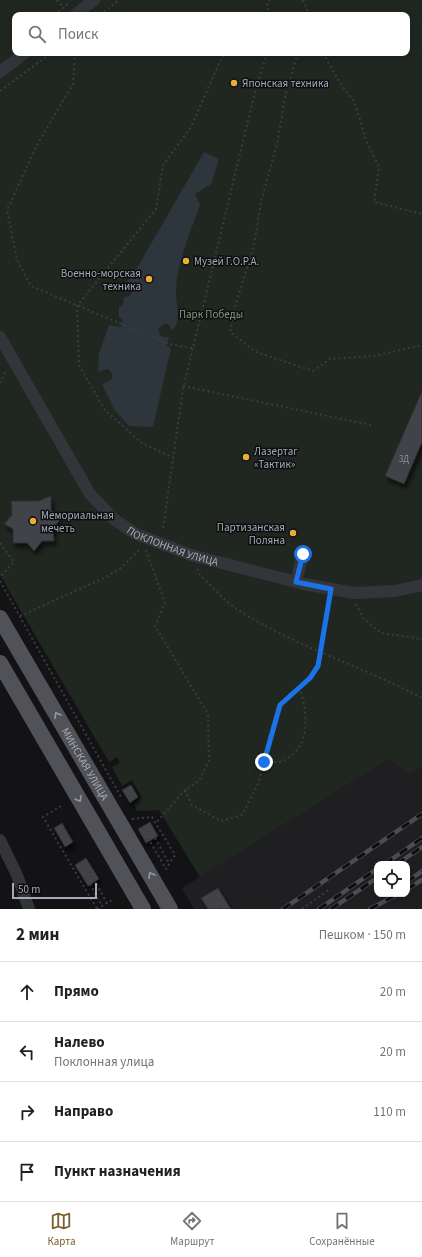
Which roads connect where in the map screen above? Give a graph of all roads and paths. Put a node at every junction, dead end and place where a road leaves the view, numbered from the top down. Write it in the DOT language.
graph roads {
  1 [pos="57,0"];
  2 [pos="74,0"];
  3 [pos="94,0"];
  4 [pos="119,0"];
  5 [pos="270,0"];
  6 [pos="303,0"];
  7 [pos="64,8"];
  8 [pos="58,12"];
  9 [pos="70,12"];
  10 [pos="73,12"];
  11 [pos="104,12"];
  12 [pos="269,12"];
  13 [pos="308,12"];
  14 [pos="21,56"];
  15 [pos="47,56"];
  16 [pos="75,56"];
  17 [pos="224,56"];
  18 [pos="266,56"];
  19 [pos="297,56"];
  20 [pos="325,56"];
  21 [pos="0,72"];
  22 [pos="0,91"];
  23 [pos="422,214"];
  24 [pos="77,306"];
  25 [pos="0,337"];
  26 [pos="422,345"];
  27 [pos="192,348"];
  28 [pos="183,386"];
  29 [pos="371,425"];
  30 [pos="174,458"];
  31 [pos="163,528"];
  32 [pos="0,543"];
  33 [pos="303,554"];
  34 [pos="191,555"];
  35 [pos="0,577"];
  36 [pos="0,581"];
  37 [pos="296,582"];
  38 [pos="422,585"];
  39 [pos="331,589"];
  40 [pos="354,593"];
  41 [pos="20,616"];
  42 [pos="0,618"];
  43 [pos="422,639"];
  44 [pos="0,663"];
  45 [pos="300,687"];
  46 [pos="422,698"];
  47 [pos="264,762"];
  48 [pos="103,763"];
  49 [pos="185,790"];
  50 [pos="61,806"];
  51 [pos="129,820"];
  52 [pos="156,823"];
  53 [pos="148,838"];
  54 [pos="155,838"];
  55 [pos="0,840"];
  56 [pos="169,863"];
  57 [pos="166,869"];
  58 [pos="89,871"];
  59 [pos="161,876"];
  60 [pos="90,884"];
  61 [pos="330,889"];
  62 [pos="112,900"];
  63 [pos="107,903"];
  64 [pos="102,906"];
  65 [pos="29,909"];
  66 [pos="97,909"];
  67 [pos="143,909"];
  68 [pos="170,909"];
  69 [pos="215,909"];
  70 [pos="223,909"];
  71 [pos="302,909"];
  1 -- 7 [label="path"];
  2 -- 7 [label="path"];
  3 -- 10 [label="street"];
  4 -- 11 [label="path"];
  5 -- 12 [label="path"];
  6 -- 13 [label="path"];
  7 -- 8 [label="path"];
  7 -- 9 [label="path"];
  14 -- 21 [label="street"];
  15 -- 22 [label="path"];
  16 -- 24 [label="path"];
  17 -- 24 [label="path"];
  18 -- 27 [label="path"];
  19 -- 26 [label="path"];
  20 -- 23 [label="path"];
  24 -- 27 [label="path"];
  24 -- 30 [label="path"];
  25 -- 34 [label="street, ПОКЛОННАЯ УЛИЦА"];
  27 -- 28 [label="path"];
  28 -- 29 [label="path"];
  28 -- 30 [label="path"];
  30 -- 31 [label="path"];
  32 -- 35 [label="path"];
  33 -- 37 [label="street"];
  34 -- 37 [label="street, ПОКЛОННАЯ УЛИЦА"];
  34 -- 46 [label="path"];
  36 -- 41 [label="path"];
  37 -- 39 [label="street, ПОКЛОННАЯ УЛИЦА"];
  38 -- 40 [label="street, ПОКЛОННАЯ УЛИЦА"];
  39 -- 40 [label="street, ПОКЛОННАЯ УЛИЦА"];
  39 -- 45 [label="path"];
  40 -- 43 [label="path"];
  41 -- 48 [label="path"];
  41 -- 49 [label="path"];
  68 -- 42 [label="main road, МИНСКАЯ УЛИЦА, one-way"];
  44 -- 67 [label="main road, МИНСКАЯ УЛИЦА, one-way"];
  45 -- 47 [label="path"];
  45 -- 47 [label="path"];
  47 -- 49 [label="path"];
  49 -- 52 [label="path"];
  50 -- 66 [label="path"];
  51 -- 52 [label="path"];
  52 -- 56 [label="path"];
  53 -- 57 [label="path"];
  54 -- 56 [label="path"];
  55 -- 65 [label="street"];
  56 -- 57 [label="path"];
  57 -- 59 [label="path"];
  58 -- 63 [label="path"];
  60 -- 64 [label="path"];
  61 -- 71 [label="path"];
  62 -- 63 [label="path"];
  63 -- 64 [label="path"];
  64 -- 66 [label="path"];
  69 -- 70 [label="path"];
}
